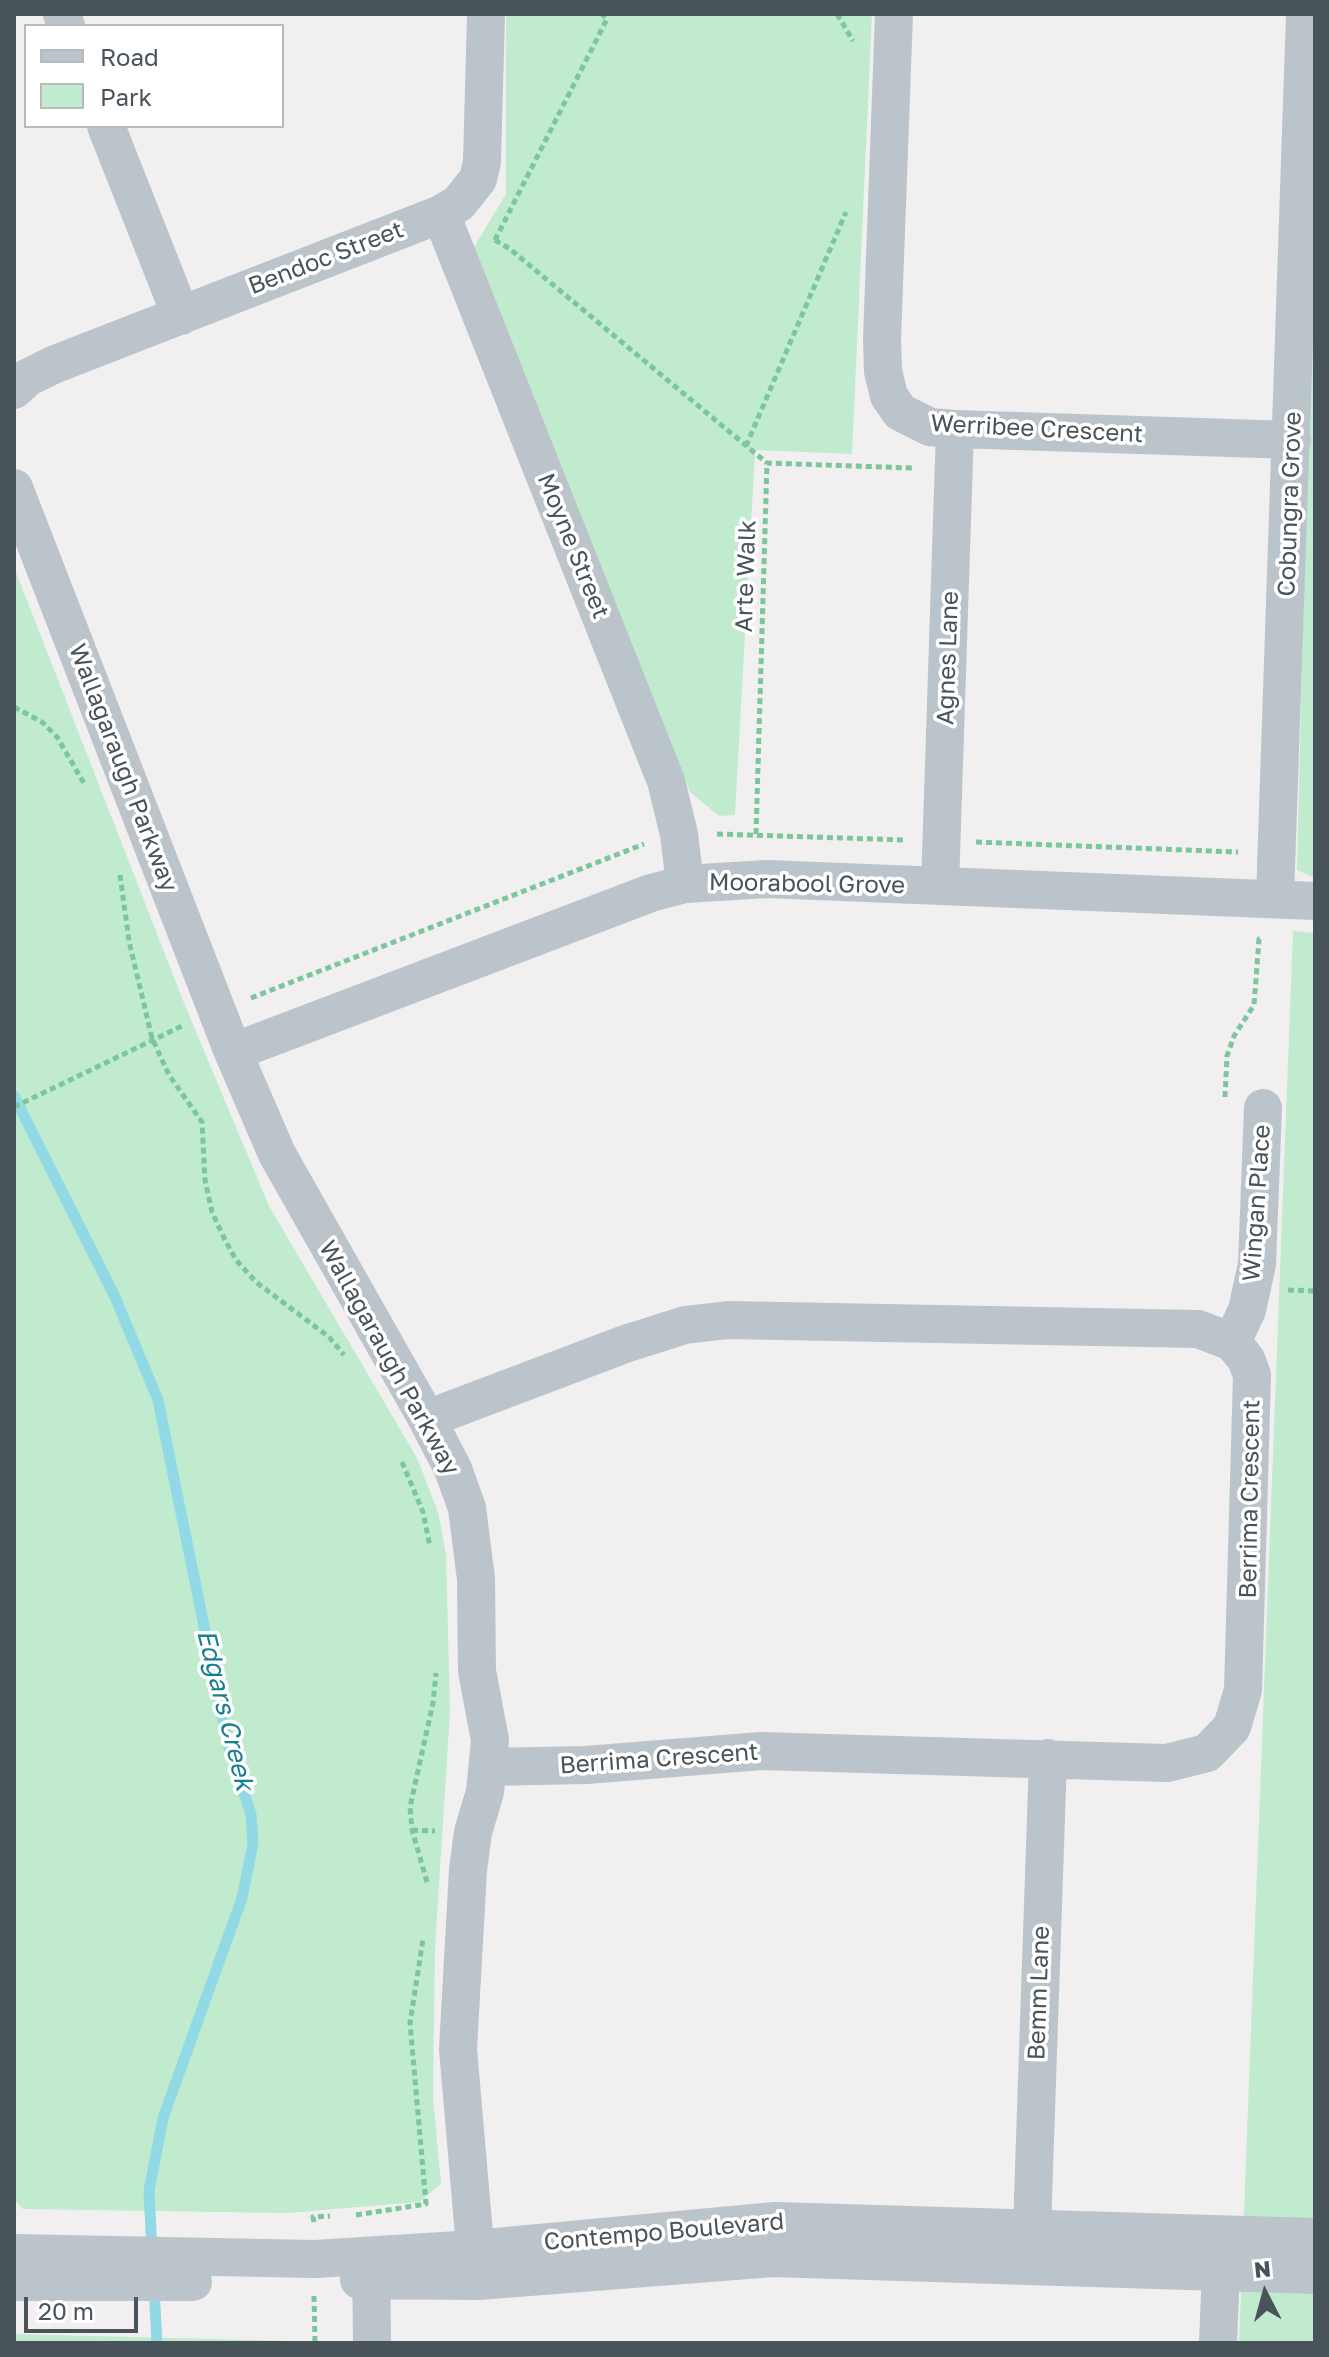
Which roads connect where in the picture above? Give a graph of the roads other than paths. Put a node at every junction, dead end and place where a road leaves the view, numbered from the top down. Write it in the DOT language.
graph roads {
  1 [pos="486,14"];
  2 [pos="894,14"];
  3 [pos="1305,14"];
  4 [pos="107,128"];
  5 [pos="441,214"];
  6 [pos="181,316"];
  7 [pos="14,390"];
  8 [pos="955,429"];
  9 [pos="1292,440"];
  10 [pos="14,488"];
  11 [pos="685,884"];
  12 [pos="940,886"];
  13 [pos="1275,897"];
  14 [pos="1315,901"];
  15 [pos="233,1052"];
  16 [pos="1263,1108"];
  17 [pos="1232,1342"];
  18 [pos="427,1419"];
  19 [pos="1048,1758"];
  20 [pos="488,1767"];
  21 [pos="1032,2228"];
  22 [pos="1315,2237"];
  23 [pos="1222,2252"];
  24 [pos="14,2253"];
  25 [pos="476,2265"];
  26 [pos="371,2268"];
  27 [pos="125,2269"];
  28 [pos="1315,2275"];
  29 [pos="14,2282"];
  30 [pos="372,2343"];
  31 [pos="1218,2343"];
  1 -- 5 [label="street, Bendoc Street"];
  2 -- 8 [label="street, Werribee Crescent"];
  3 -- 9 [label="street, Cobungra Grove"];
  4 -- 6 [label="street"];
  5 -- 6 [label="street, Bendoc Street"];
  5 -- 11 [label="street, Moyne Street"];
  6 -- 7 [label="street, Bendoc Street"];
  8 -- 9 [label="street, Werribee Crescent"];
  8 -- 12 [label="street, Agnes Lane"];
  9 -- 13 [label="street, Cobungra Grove"];
  10 -- 15 [label="street, Wallagaraugh Parkway"];
  11 -- 12 [label="street, Moorabool Grove"];
  11 -- 15 [label="street, Moorabool Grove"];
  12 -- 13 [label="street, Moorabool Grove"];
  13 -- 14 [label="street, Moorabool Grove"];
  15 -- 18 [label="street, Wallagaraugh Parkway"];
  16 -- 17 [label="street, Wingan Place"];
  17 -- 18 [label="street"];
  17 -- 19 [label="street, Berrima Crescent"];
  18 -- 20 [label="street, Wallagaraugh Parkway"];
  19 -- 20 [label="street, Berrima Crescent"];
  19 -- 21 [label="street, Bemm Lane"];
  20 -- 25 [label="street, Wallagaraugh Parkway"];
  21 -- 23 [label="street, Contempo Boulevard"];
  21 -- 25 [label="street, Contempo Boulevard"];
  22 -- 23 [label="street, Contempo Boulevard"];
  23 -- 25 [label="street, Contempo Boulevard"];
  23 -- 28 [label="street, Contempo Boulevard"];
  23 -- 31 [label="street"];
  24 -- 27 [label="street, Contempo Boulevard"];
  25 -- 26 [label="street, Contempo Boulevard"];
  26 -- 27 [label="street, Contempo Boulevard"];
  26 -- 30 [label="street"];
  27 -- 29 [label="street, Contempo Boulevard"];
}
